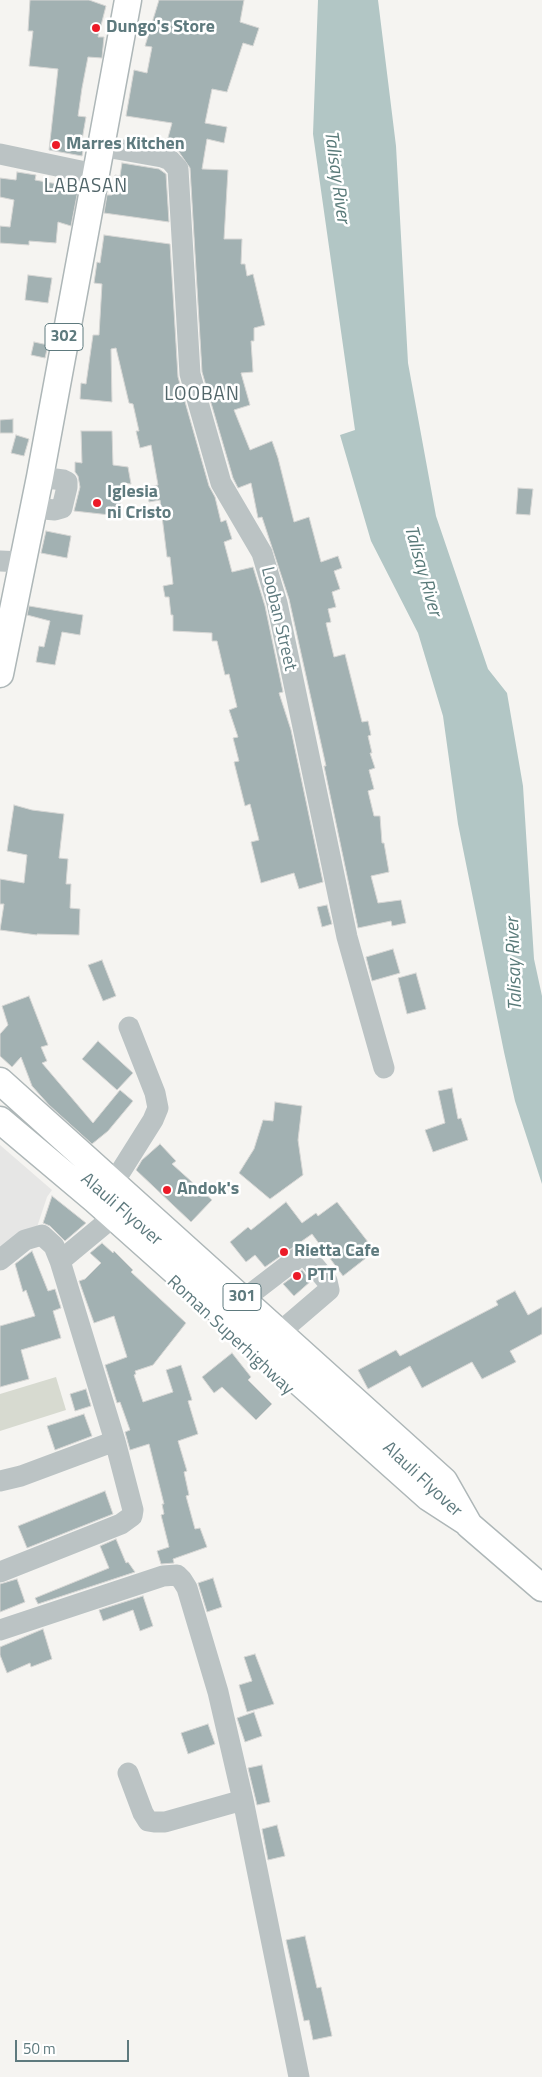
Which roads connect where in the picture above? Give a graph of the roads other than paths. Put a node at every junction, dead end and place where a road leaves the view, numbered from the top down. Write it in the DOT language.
graph roads {
  1 [pos="128,0"];
  2 [pos="100,146"];
  3 [pos="0,154"];
  4 [pos="95,174"];
  5 [pos="11,562"];
  6 [pos="0,674"];
  7 [pos="129,1027"];
  8 [pos="384,1068"];
  9 [pos="0,1081"];
  10 [pos="0,1104"];
  11 [pos="0,1120"];
  12 [pos="0,1131"];
  13 [pos="104,1200"];
  14 [pos="0,1260"];
  15 [pos="60,1261"];
  16 [pos="244,1299"];
  17 [pos="280,1332"];
  18 [pos="116,1442"];
  19 [pos="0,1481"];
  20 [pos="470,1524"];
  21 [pos="0,1572"];
  22 [pos="542,1588"];
  23 [pos="0,1630"];
  24 [pos="128,1774"];
  25 [pos="243,1800"];
  26 [pos="299,2077"];
  1 -- 2 [label="main road, 302"];
  2 -- 4 [label="main road, 302"];
  2 -- 8 [label="street, Looban Street"];
  3 -- 4 [label="street"];
  4 -- 5 [label="main road, 302"];
  5 -- 6 [label="main road, 302"];
  7 -- 13 [label="street"];
  9 -- 13 [label="main road, Roman Superhighway / 301"];
  10 -- 13 [label="main road, Alauli Flyover"];
  11 -- 13 [label="main road, Alauli Flyover"];
  12 -- 13 [label="main road, Roman Superhighway / 301"];
  13 -- 15 [label="street"];
  13 -- 16 [label="main road, Roman Superhighway / 301"];
  13 -- 20 [label="main road, Roman Superhighway / 301"];
  14 -- 15 [label="street"];
  15 -- 18 [label="street"];
  16 -- 17 [label="main road, Roman Superhighway / 301"];
  16 -- 17 [label="street"];
  17 -- 20 [label="main road, Roman Superhighway / 301"];
  18 -- 19 [label="street"];
  18 -- 21 [label="street"];
  20 -- 22 [label="main road, Roman Superhighway / 301"];
  23 -- 25 [label="street"];
  24 -- 25 [label="street"];
  25 -- 26 [label="street"];
}
